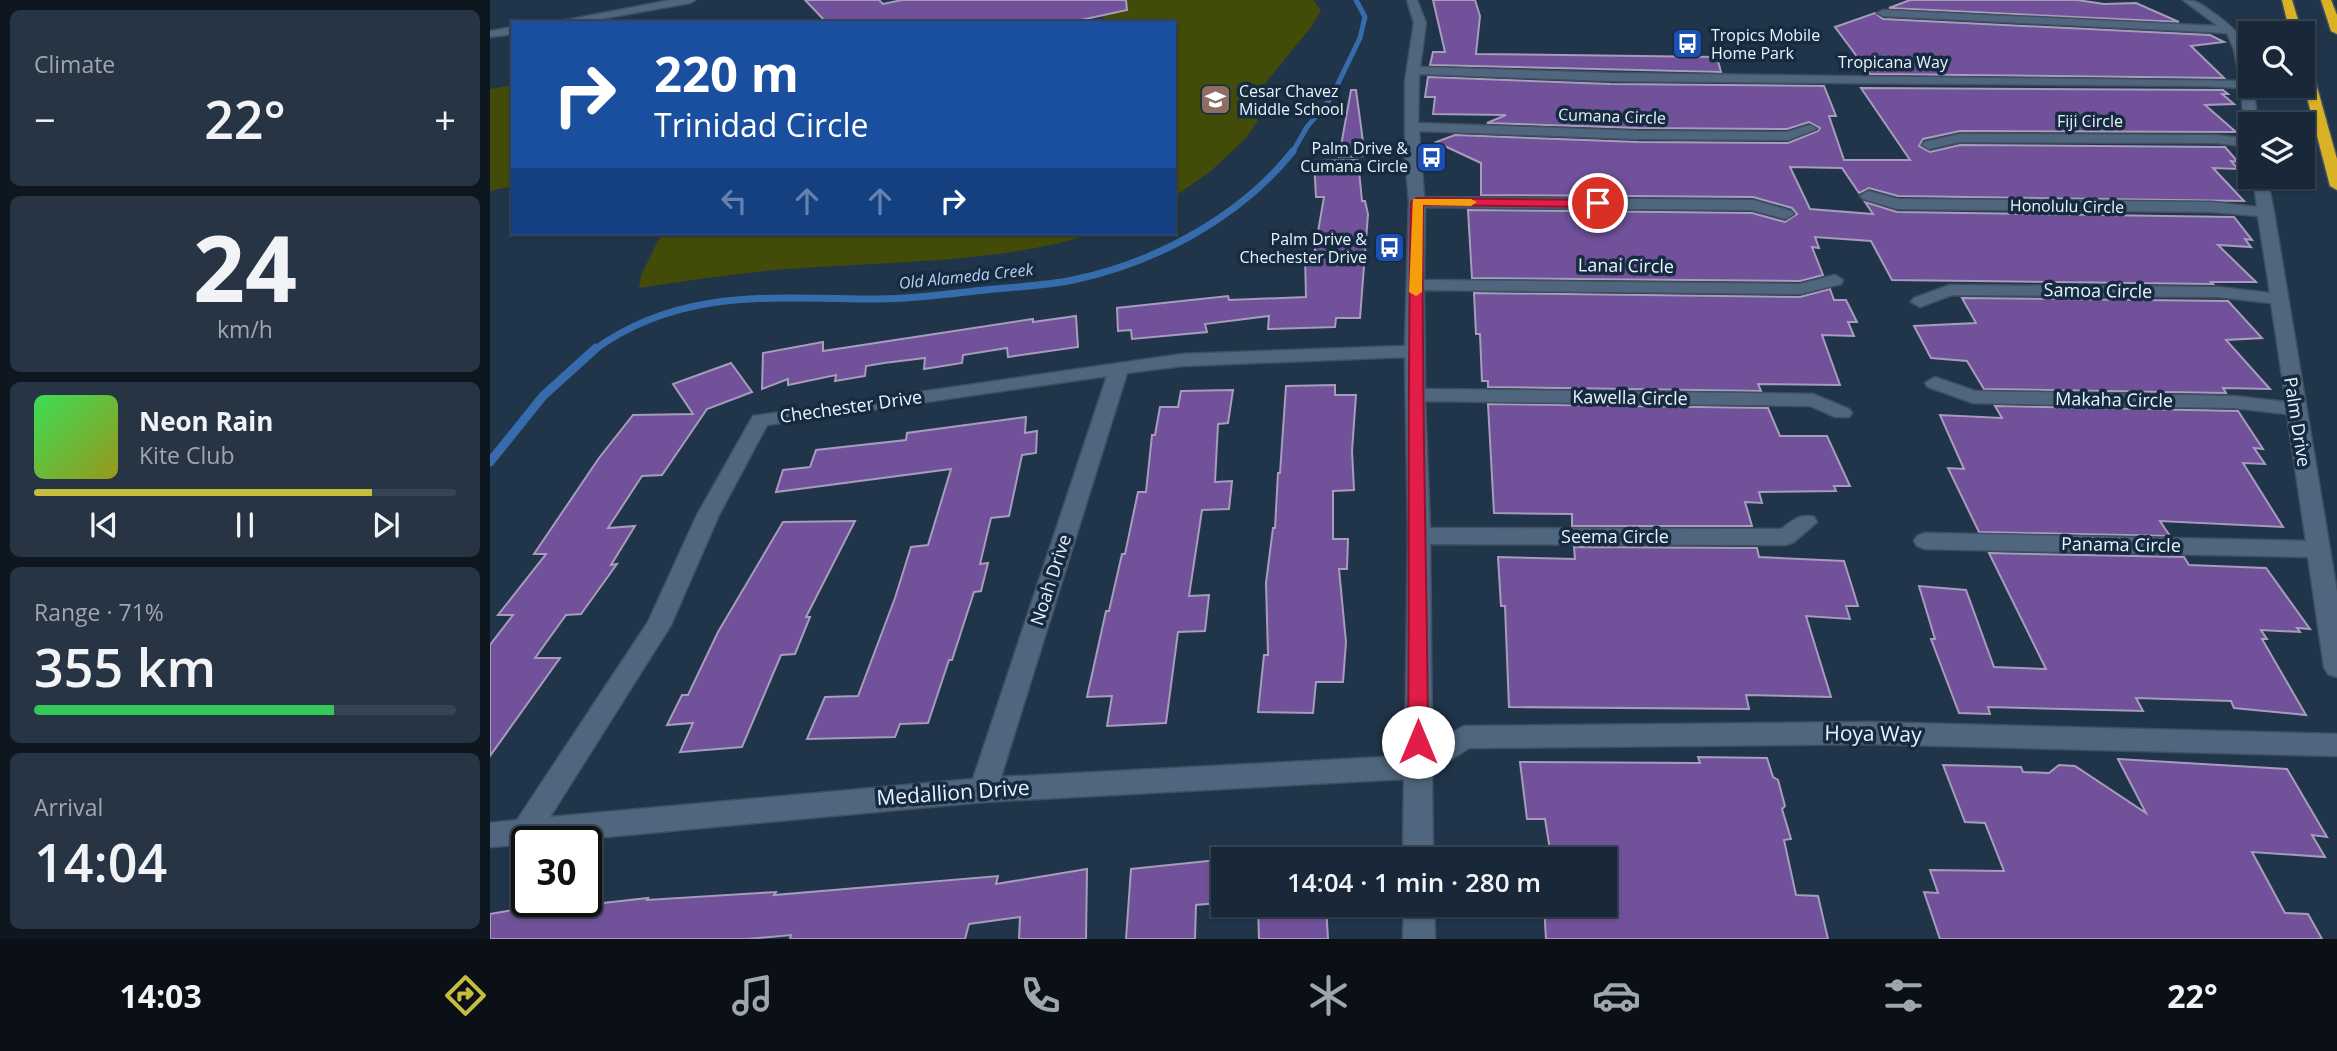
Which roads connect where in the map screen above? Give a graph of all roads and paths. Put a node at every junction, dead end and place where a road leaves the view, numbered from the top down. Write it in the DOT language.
graph roads {
  1 [pos="690,0"];
  2 [pos="1412,0"];
  3 [pos="2188,0"];
  4 [pos="2287,0"];
  5 [pos="2326,0"];
  6 [pos="1883,13"];
  7 [pos="569,21"];
  8 [pos="2293,21"];
  9 [pos="511,30"];
  10 [pos="2231,30"];
  11 [pos="2337,31"];
  12 [pos="490,34"];
  13 [pos="2238,46"];
  14 [pos="1413,71"];
  15 [pos="2238,84"];
  16 [pos="2314,98"];
  17 [pos="1412,127"];
  18 [pos="1810,129"];
  19 [pos="2238,142"];
  20 [pos="1929,145"];
  21 [pos="2337,186"];
  22 [pos="2262,189"];
  23 [pos="1868,196"];
  24 [pos="1417,202"];
  25 [pos="2266,212"];
  26 [pos="1786,214"];
  27 [pos="1835,280"];
  28 [pos="1416,285"];
  29 [pos="2279,299"];
  30 [pos="1920,302"];
  31 [pos="1415,351"];
  32 [pos="1119,370"];
  33 [pos="1935,383"];
  34 [pos="1415,395"];
  35 [pos="2294,409"];
  36 [pos="1842,413"];
  37 [pos="1806,522"];
  38 [pos="1419,536"];
  39 [pos="1924,541"];
  40 [pos="2317,549"];
  41 [pos="2337,667"];
  42 [pos="2337,745"];
  43 [pos="1418,767"];
  44 [pos="983,790"];
  45 [pos="529,826"];
  46 [pos="582,826"];
  47 [pos="511,833"];
  48 [pos="490,835"];
  49 [pos="1419,847"];
  50 [pos="1419,917"];
  51 [pos="1419,939"];
  1 -- 7 [label="street"];
  2 -- 14 [label="street"];
  3 -- 10 [label="street"];
  4 -- 8 [label="highway"];
  5 -- 11 [label="highway"];
  6 -- 10 [label="street"];
  9 -- 12 [label="street"];
  10 -- 13 [label="street"];
  14 -- 15 [label="street, Tropicana Way"];
  14 -- 17 [label="street"];
  16 -- 21 [label="highway"];
  17 -- 18 [label="street, Cumana Circle"];
  17 -- 24 [label="street"];
  19 -- 20 [label="street, Fiji Circle"];
  22 -- 25 [label="street, Palm Drive"];
  23 -- 25 [label="street, Honolulu Circle"];
  24 -- 26 [label="street"];
  24 -- 28 [label="street"];
  25 -- 29 [label="street, Palm Drive"];
  27 -- 28 [label="street, Lanai Circle"];
  28 -- 31 [label="street"];
  29 -- 30 [label="street, Samoa Circle"];
  29 -- 35 [label="street, Palm Drive"];
  31 -- 32 [label="street, Chechester Drive"];
  31 -- 34 [label="street"];
  32 -- 44 [label="street, Noah Drive"];
  32 -- 45 [label="street, Chechester Drive"];
  33 -- 35 [label="street, Makaha Circle"];
  34 -- 36 [label="street, Kawella Circle"];
  34 -- 38 [label="street"];
  35 -- 40 [label="street, Palm Drive"];
  37 -- 38 [label="street, Seema Circle"];
  38 -- 43 [label="street"];
  39 -- 40 [label="street, Panama Circle"];
  40 -- 41 [label="street, Palm Drive"];
  42 -- 43 [label="street, Hoya Way"];
  43 -- 44 [label="street, Medallion Drive"];
  43 -- 49 [label="street"];
  44 -- 46 [label="street, Medallion Drive"];
  47 -- 48 [label="street, Medallion Drive"];
  50 -- 51 [label="street"];
}
